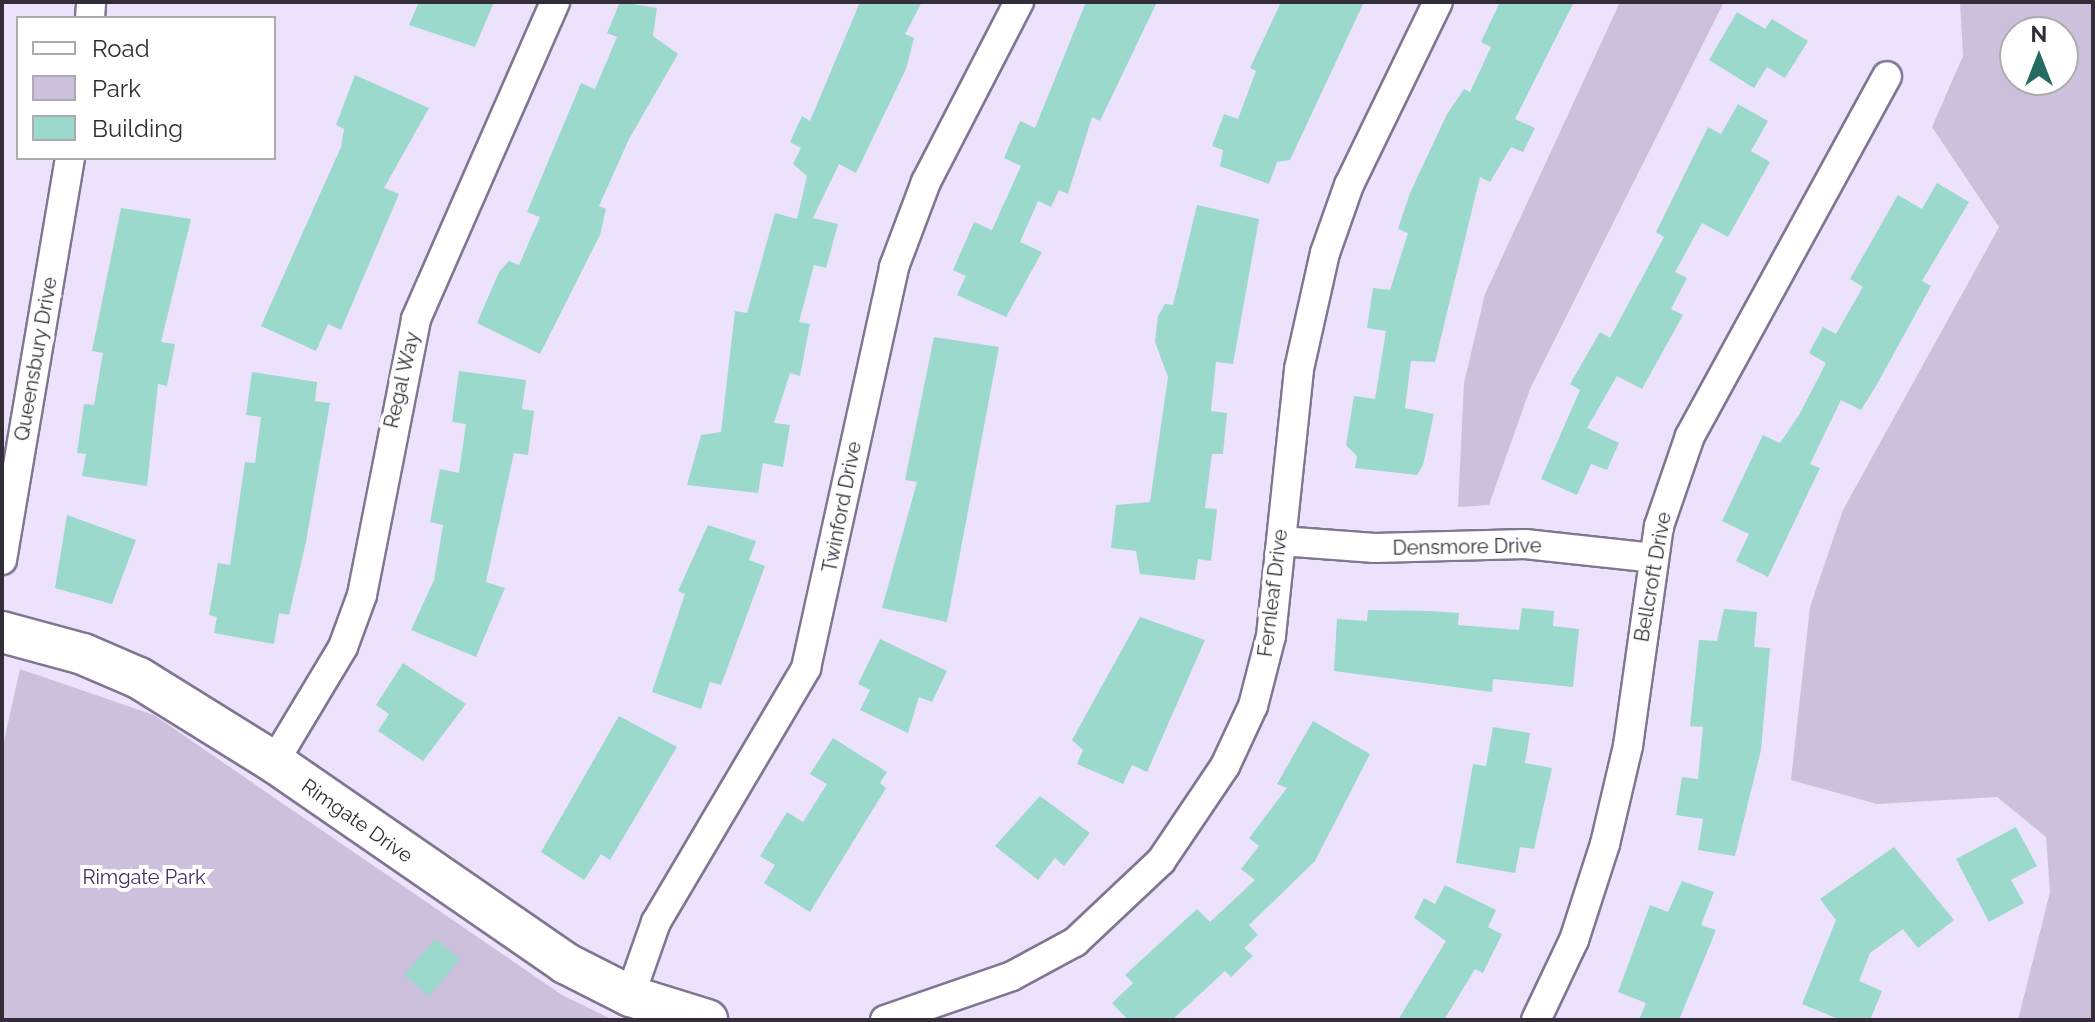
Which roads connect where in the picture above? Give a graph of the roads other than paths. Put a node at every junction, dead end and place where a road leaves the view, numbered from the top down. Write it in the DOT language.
graph roads {
  1 [pos="555,2"];
  2 [pos="1019,2"];
  3 [pos="1438,2"];
  4 [pos="1887,76"];
  5 [pos="70,160"];
  6 [pos="1281,541"];
  7 [pos="1653,558"];
  8 [pos="2,560"];
  9 [pos="2,632"];
  10 [pos="274,762"];
  11 [pos="630,996"];
  12 [pos="707,1020"];
  13 [pos="885,1020"];
  14 [pos="1536,1020"];
  1 -- 10 [label="street, Regal Way"];
  2 -- 11 [label="street, Twinford Drive"];
  3 -- 6 [label="street, Fernleaf Drive"];
  4 -- 7 [label="street, Bellcroft Drive"];
  5 -- 8 [label="street, Queensbury Drive"];
  6 -- 7 [label="street, Densmore Drive"];
  6 -- 13 [label="street, Fernleaf Drive"];
  7 -- 14 [label="street, Bellcroft Drive"];
  9 -- 10 [label="street, Rimgate Drive"];
  10 -- 11 [label="street, Rimgate Drive"];
  11 -- 12 [label="street, Rimgate Drive"];
}
